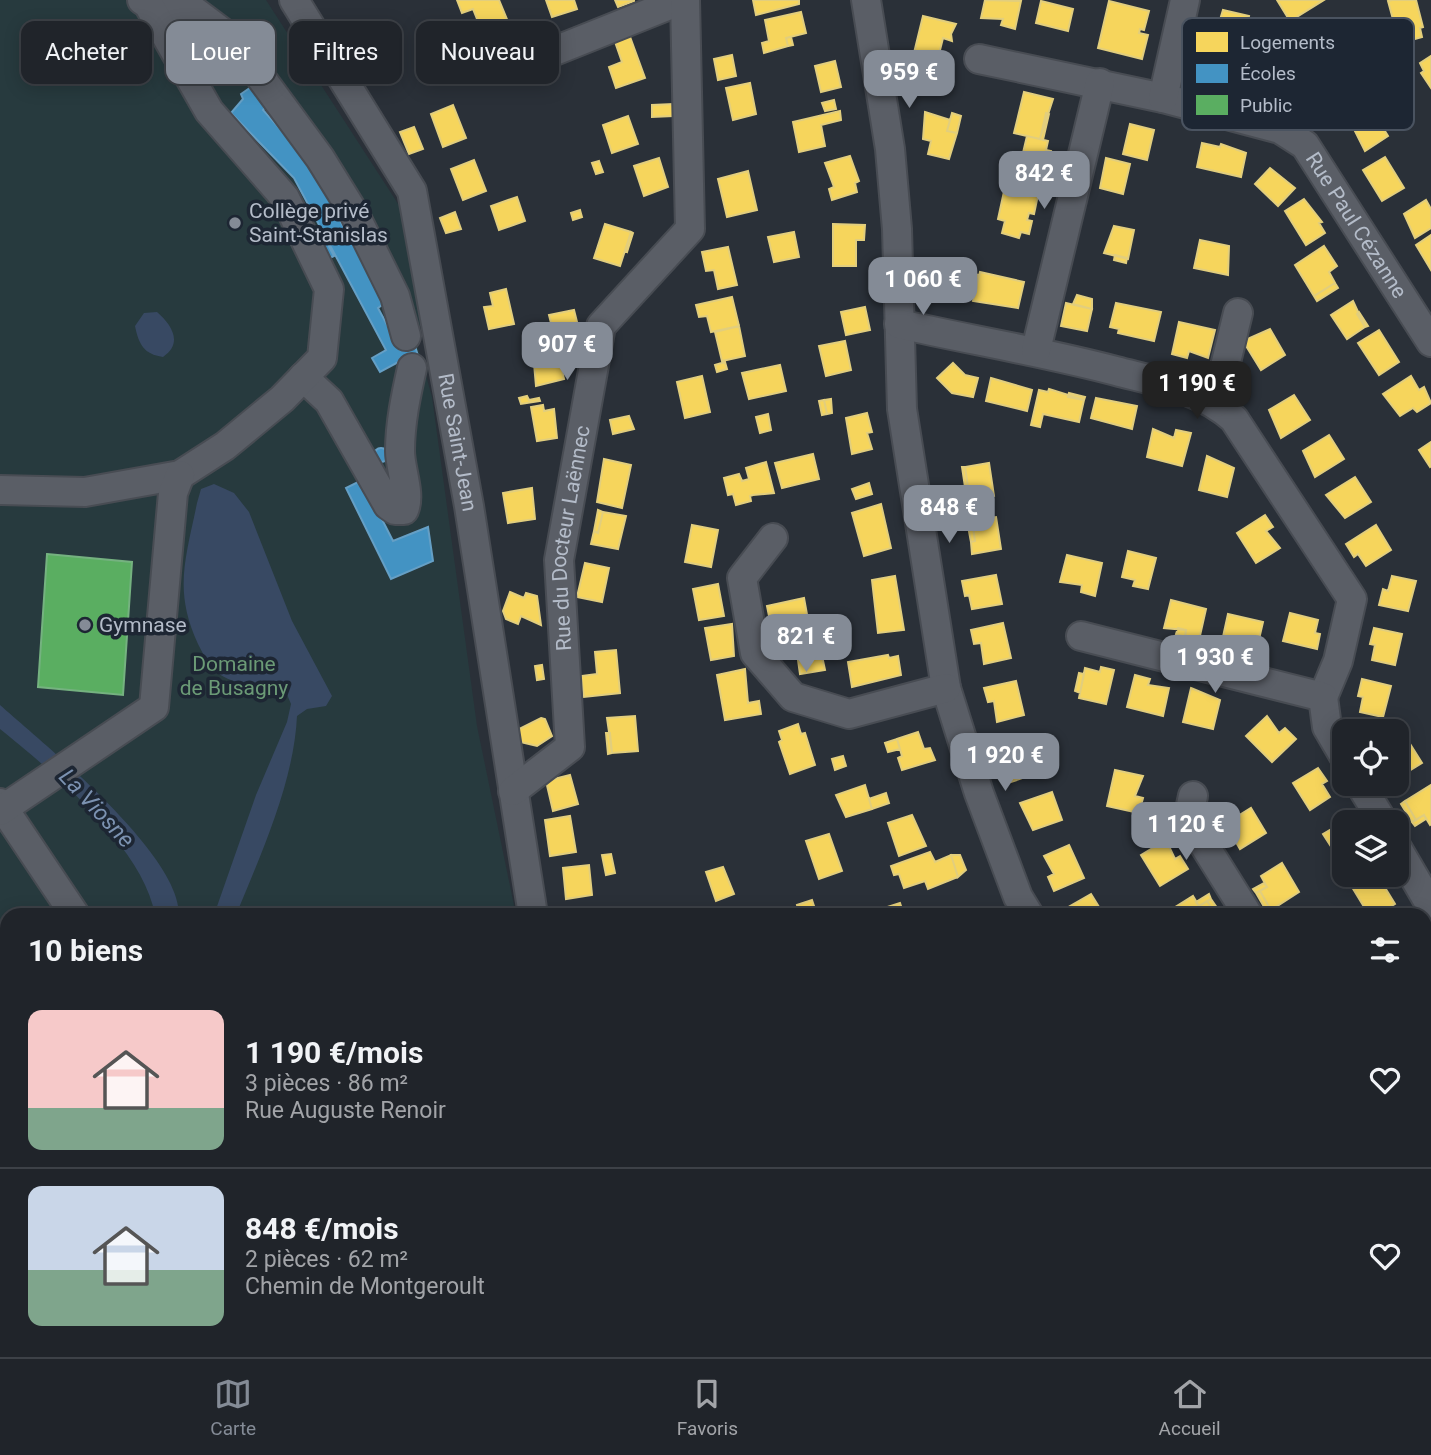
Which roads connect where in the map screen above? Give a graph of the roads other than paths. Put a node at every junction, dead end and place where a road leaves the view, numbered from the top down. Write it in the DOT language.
graph roads {
  1 [pos="294,0"];
  2 [pos="683,0"];
  3 [pos="866,0"];
  4 [pos="1185,0"];
  5 [pos="145,2"];
  6 [pos="559,49"];
  7 [pos="979,58"];
  8 [pos="1100,83"];
  9 [pos="1163,98"];
  10 [pos="1182,103"];
  11 [pos="1282,130"];
  12 [pos="1238,313"];
  13 [pos="899,324"];
  14 [pos="405,336"];
  15 [pos="1431,342"];
  16 [pos="1036,350"];
  17 [pos="412,368"];
  18 [pos="303,377"];
  19 [pos="1216,403"];
  20 [pos="180,475"];
  21 [pos="0,490"];
  22 [pos="773,538"];
  23 [pos="1081,636"];
  24 [pos="946,688"];
  25 [pos="1323,697"];
  26 [pos="1332,736"];
  27 [pos="513,791"];
  28 [pos="1193,796"];
  29 [pos="1,808"];
  30 [pos="1409,868"];
  31 [pos="1431,906"];
  32 [pos="70,908"];
  33 [pos="532,908"];
  34 [pos="1025,908"];
  35 [pos="1244,908"];
  1 -- 27 [label="street, Rue Saint-Jean"];
  2 -- 6 [label="street"];
  2 -- 27 [label="street, Rue du Docteur Laënnec"];
  3 -- 13 [label="street"];
  4 -- 9 [label="street"];
  5 -- 14 [label="street"];
  5 -- 18 [label="street"];
  7 -- 8 [label="street, Rue Paul Cézanne"];
  8 -- 9 [label="street, Rue Paul Cézanne"];
  8 -- 16 [label="street"];
  9 -- 10 [label="street, Rue Paul Cézanne"];
  11 -- 15 [label="street, Rue Paul Cézanne"];
  12 -- 19 [label="street"];
  13 -- 16 [label="street"];
  13 -- 24 [label="street"];
  16 -- 19 [label="street"];
  17 -- 18 [label="street"];
  18 -- 20 [label="street"];
  19 -- 25 [label="street"];
  20 -- 21 [label="street"];
  20 -- 29 [label="street"];
  22 -- 24 [label="street"];
  23 -- 25 [label="street"];
  24 -- 34 [label="street"];
  25 -- 26 [label="street"];
  27 -- 33 [label="street, Rue Saint-Jean"];
  28 -- 35 [label="street"];
  29 -- 32 [label="street"];
  30 -- 31 [label="street"];
}
